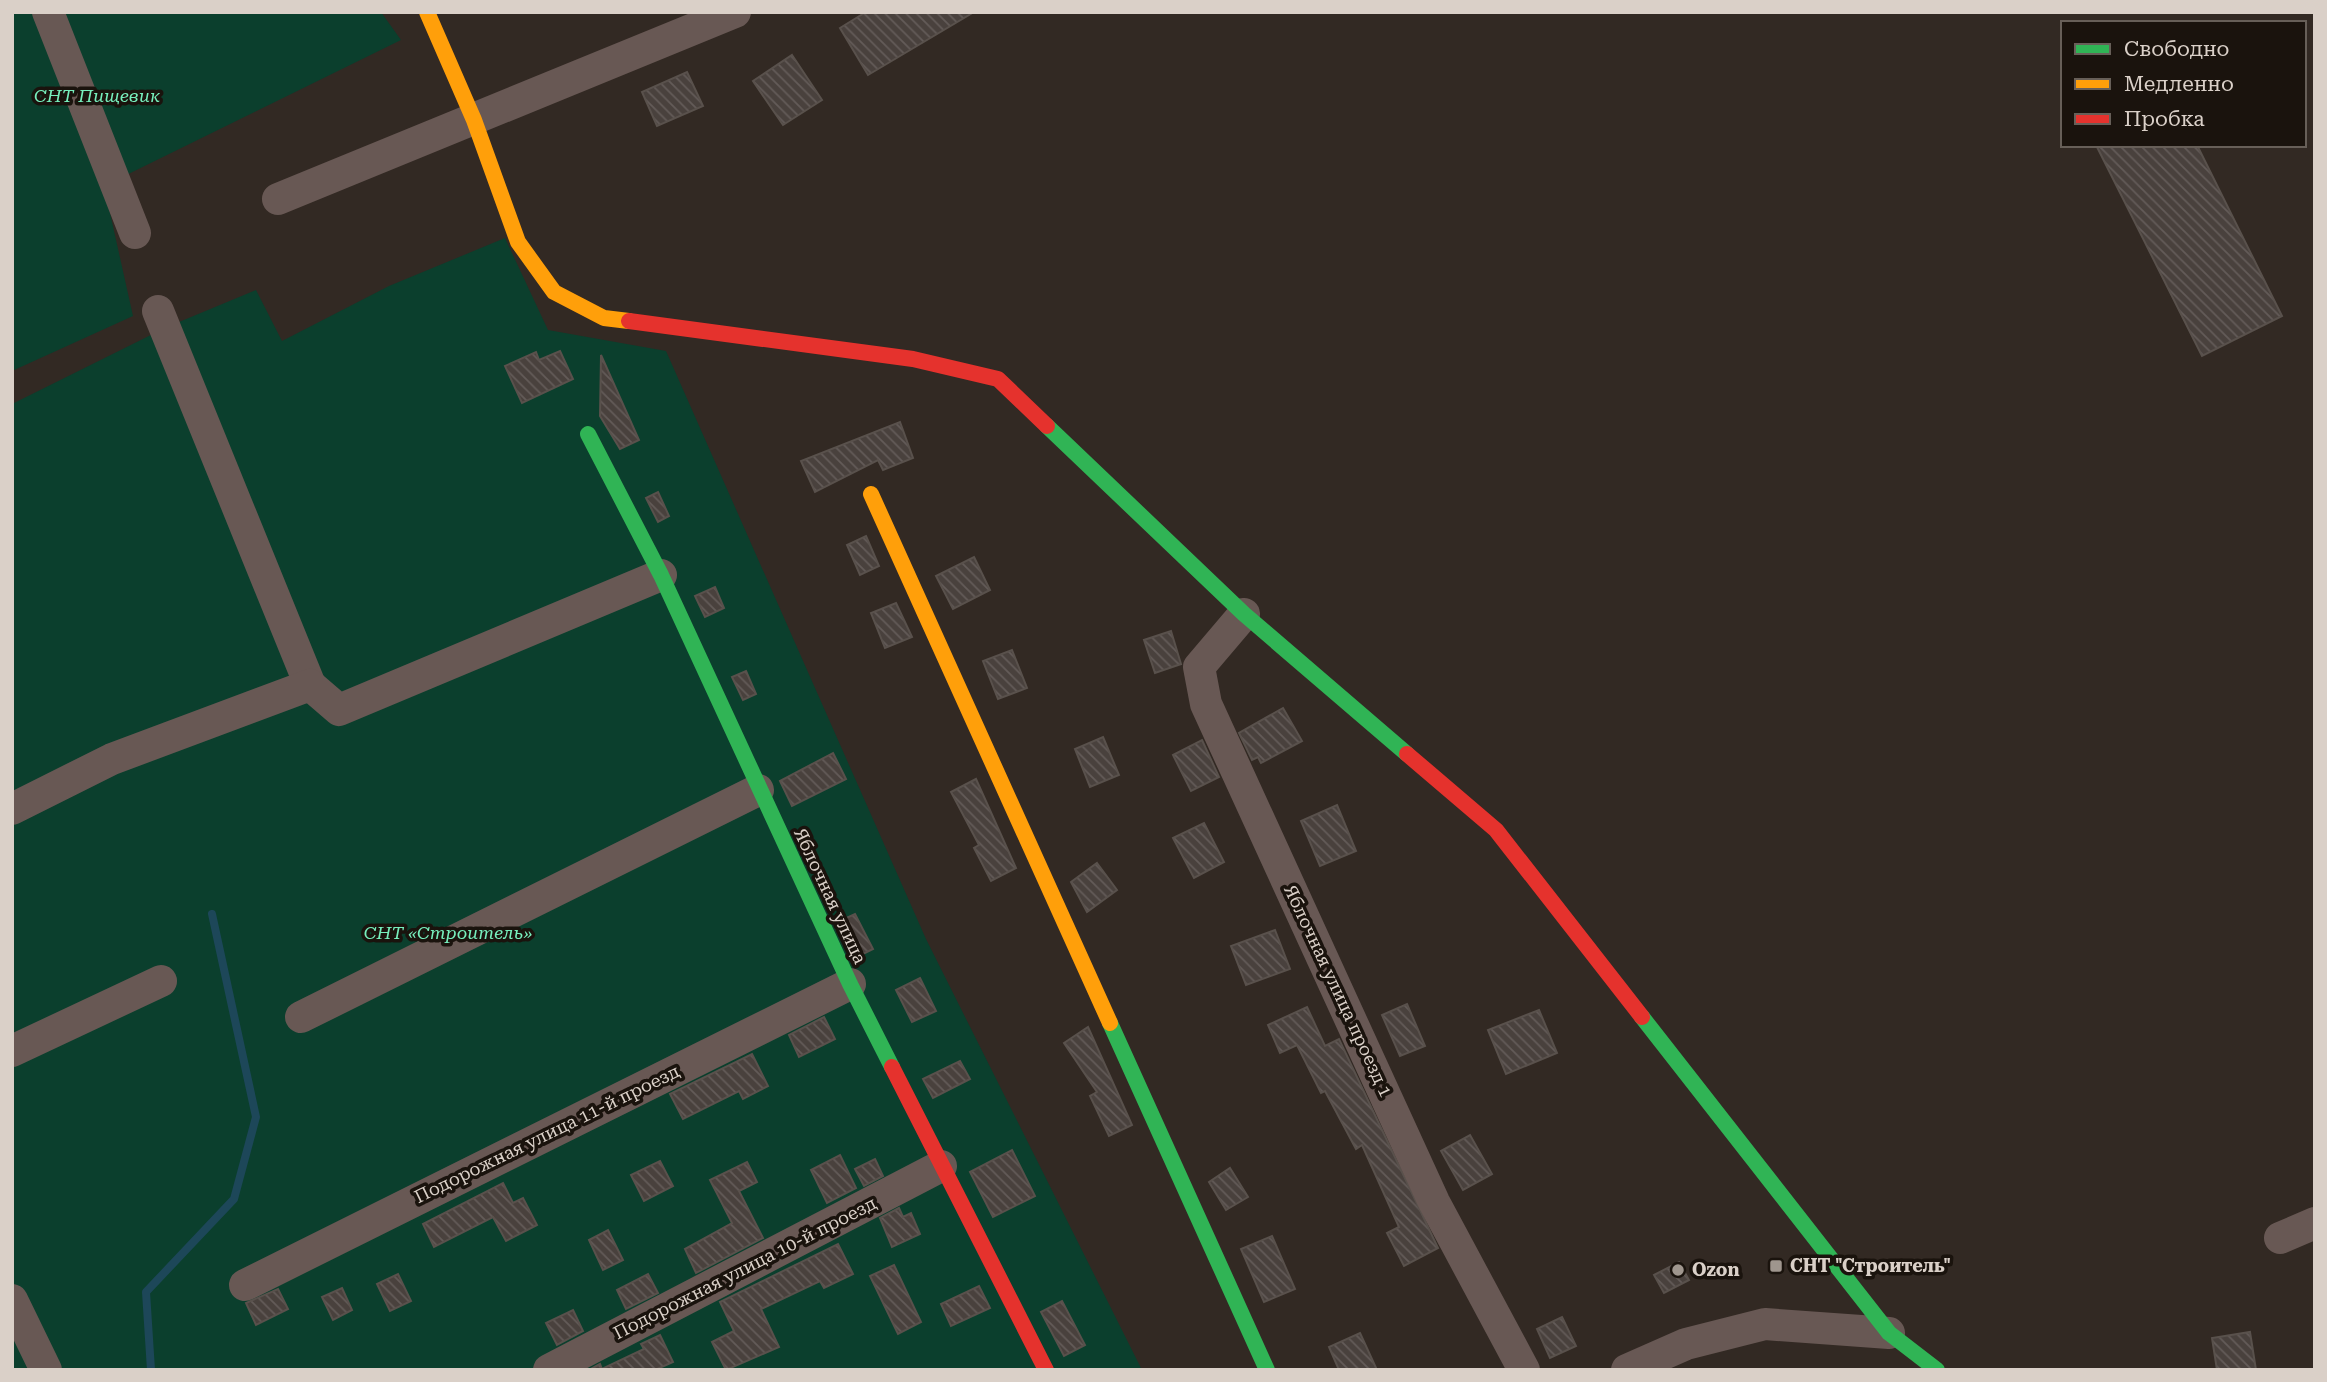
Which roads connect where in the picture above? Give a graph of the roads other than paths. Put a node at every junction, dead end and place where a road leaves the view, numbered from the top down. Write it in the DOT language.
graph roads {
  1 [pos="48,12"];
  2 [pos="427,12"];
  3 [pos="735,12"];
  4 [pos="474,120"];
  5 [pos="278,200"];
  6 [pos="135,233"];
  7 [pos="158,311"];
  8 [pos="588,434"];
  9 [pos="871,494"];
  10 [pos="661,575"];
  11 [pos="1244,614"];
  12 [pos="310,685"];
  13 [pos="758,790"];
  14 [pos="12,808"];
  15 [pos="161,981"];
  16 [pos="850,984"];
  17 [pos="301,1017"];
  18 [pos="12,1051"];
  19 [pos="942,1166"];
  20 [pos="2315,1223"];
  21 [pos="2280,1238"];
  22 [pos="245,1285"];
  23 [pos="12,1300"];
  24 [pos="1889,1333"];
  25 [pos="1039,1368"];
  26 [pos="46,1370"];
  27 [pos="549,1370"];
  28 [pos="1266,1370"];
  29 [pos="1524,1370"];
  30 [pos="1627,1370"];
  31 [pos="1937,1370"];
  1 -- 6 [label="street"];
  2 -- 4 [label="street"];
  3 -- 4 [label="street"];
  4 -- 5 [label="street"];
  4 -- 11 [label="street"];
  7 -- 12 [label="street"];
  8 -- 10 [label="street, Яблочная улица"];
  9 -- 28 [label="street"];
  10 -- 12 [label="street"];
  10 -- 13 [label="street, Яблочная улица"];
  11 -- 24 [label="street"];
  11 -- 29 [label="street, Яблочная улица проезд 1"];
  12 -- 14 [label="street"];
  13 -- 16 [label="street, Яблочная улица"];
  13 -- 17 [label="street"];
  15 -- 18 [label="street"];
  16 -- 19 [label="street, Яблочная улица"];
  16 -- 22 [label="street, Подорожная улица 11-й проезд"];
  19 -- 25 [label="street, Яблочная улица"];
  19 -- 27 [label="street, Подорожная улица 10-й проезд"];
  20 -- 21 [label="street"];
  23 -- 26 [label="street"];
  24 -- 30 [label="street"];
  24 -- 31 [label="street"];
}
